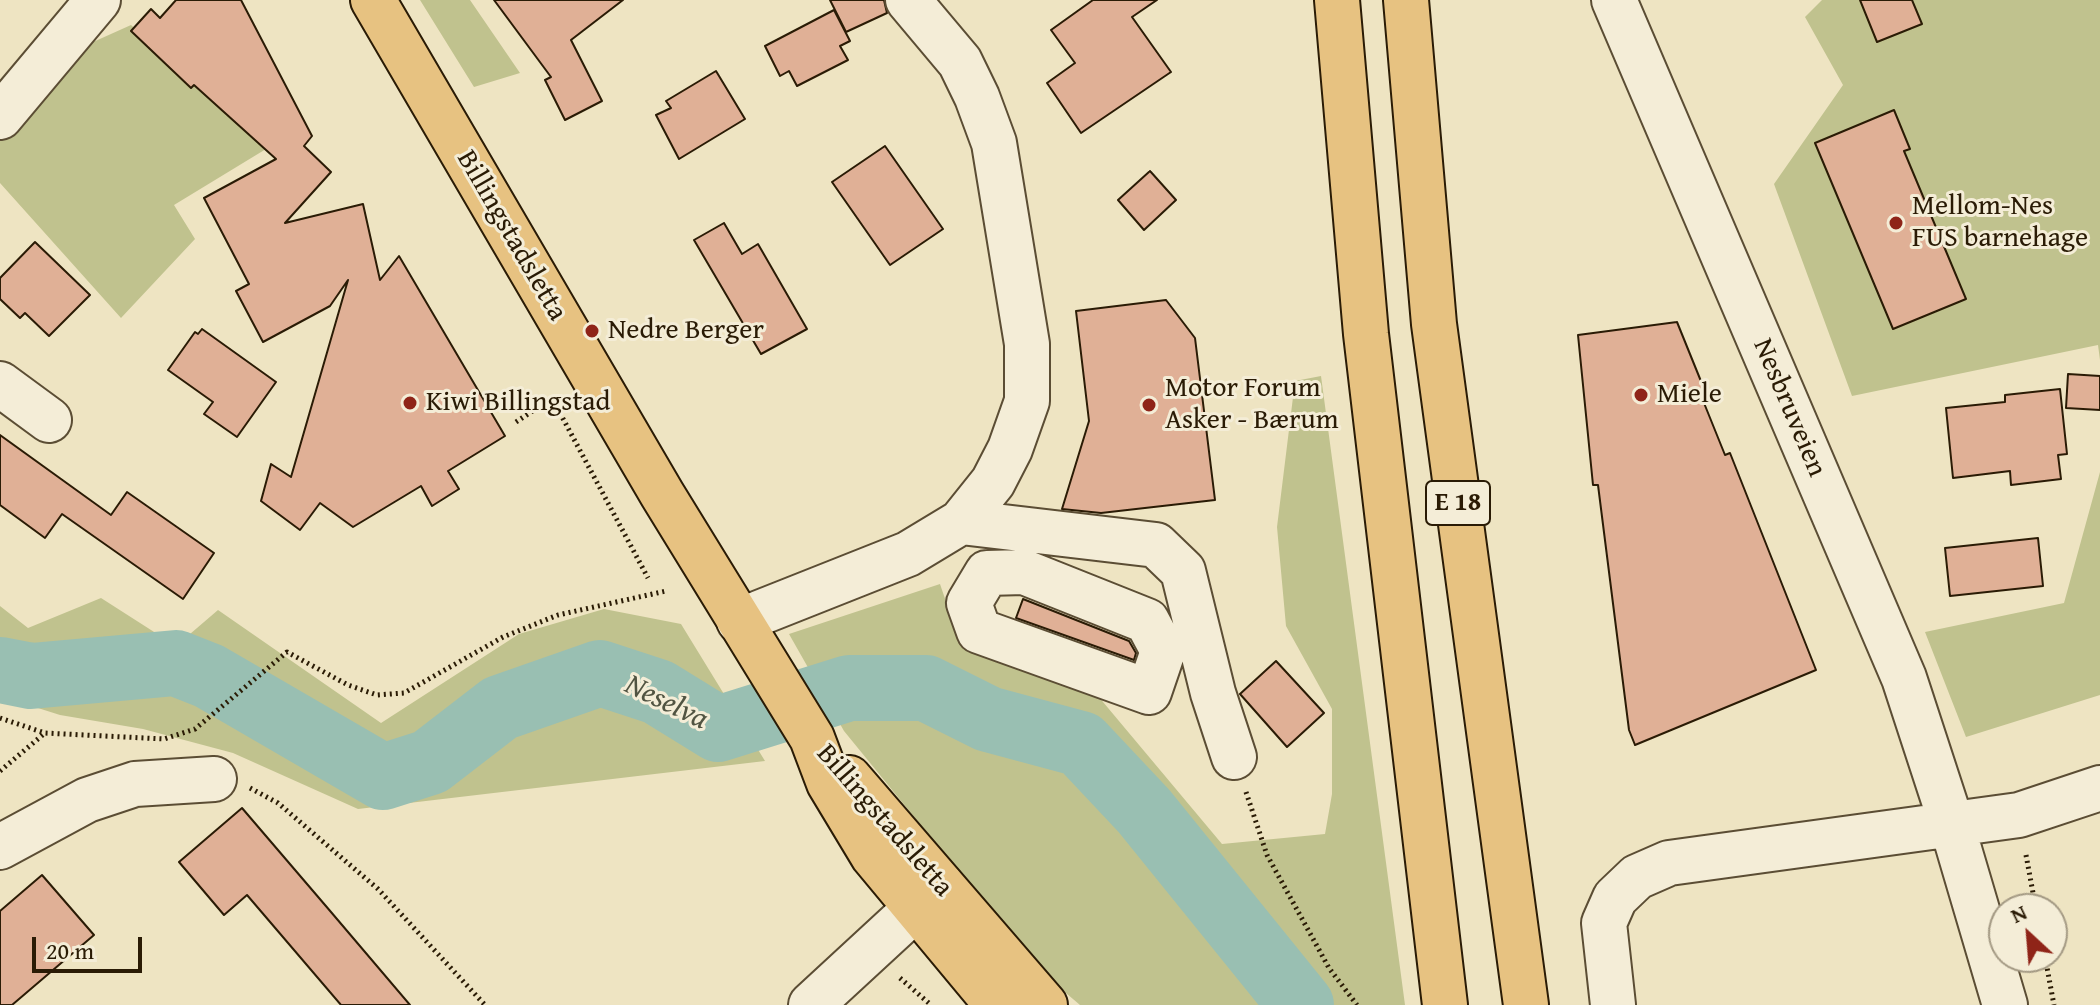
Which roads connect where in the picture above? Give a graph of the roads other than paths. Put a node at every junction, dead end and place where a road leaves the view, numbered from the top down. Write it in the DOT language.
graph roads {
  1 [pos="98,0"];
  2 [pos="373,0"];
  3 [pos="908,0"];
  4 [pos="1337,0"];
  5 [pos="1406,0"];
  6 [pos="1614,0"];
  7 [pos="0,117"];
  8 [pos="0,384"];
  9 [pos="49,420"];
  10 [pos="961,522"];
  11 [pos="739,621"];
  12 [pos="1149,692"];
  13 [pos="1213,693"];
  14 [pos="1234,757"];
  15 [pos="214,779"];
  16 [pos="2100,788"];
  17 [pos="1951,822"];
  18 [pos="0,847"];
  19 [pos="927,896"];
  20 [pos="1443,991"];
  21 [pos="824,1001"];
  22 [pos="997,1005"];
  23 [pos="1045,1005"];
  24 [pos="1526,1005"];
  25 [pos="1613,1005"];
  26 [pos="2005,1005"];
  1 -- 7 [label="street"];
  2 -- 11 [label="main road, Billingstadsletta"];
  3 -- 10 [label="street"];
  4 -- 20 [label="main road, E 18"];
  5 -- 24 [label="main road, E 18"];
  6 -- 17 [label="street, Nesbruveien"];
  8 -- 9 [label="street"];
  10 -- 11 [label="street"];
  10 -- 13 [label="street"];
  11 -- 19 [label="main road, Billingstadsletta"];
  12 -- 13 [label="street"];
  13 -- 14 [label="street"];
  15 -- 18 [label="street"];
  16 -- 17 [label="street"];
  17 -- 25 [label="street"];
  17 -- 26 [label="street, Nesbruveien"];
  19 -- 21 [label="street"];
  19 -- 22 [label="main road, Billingstadsletta"];
  19 -- 23 [label="main road, Billingstadsletta"];
}
